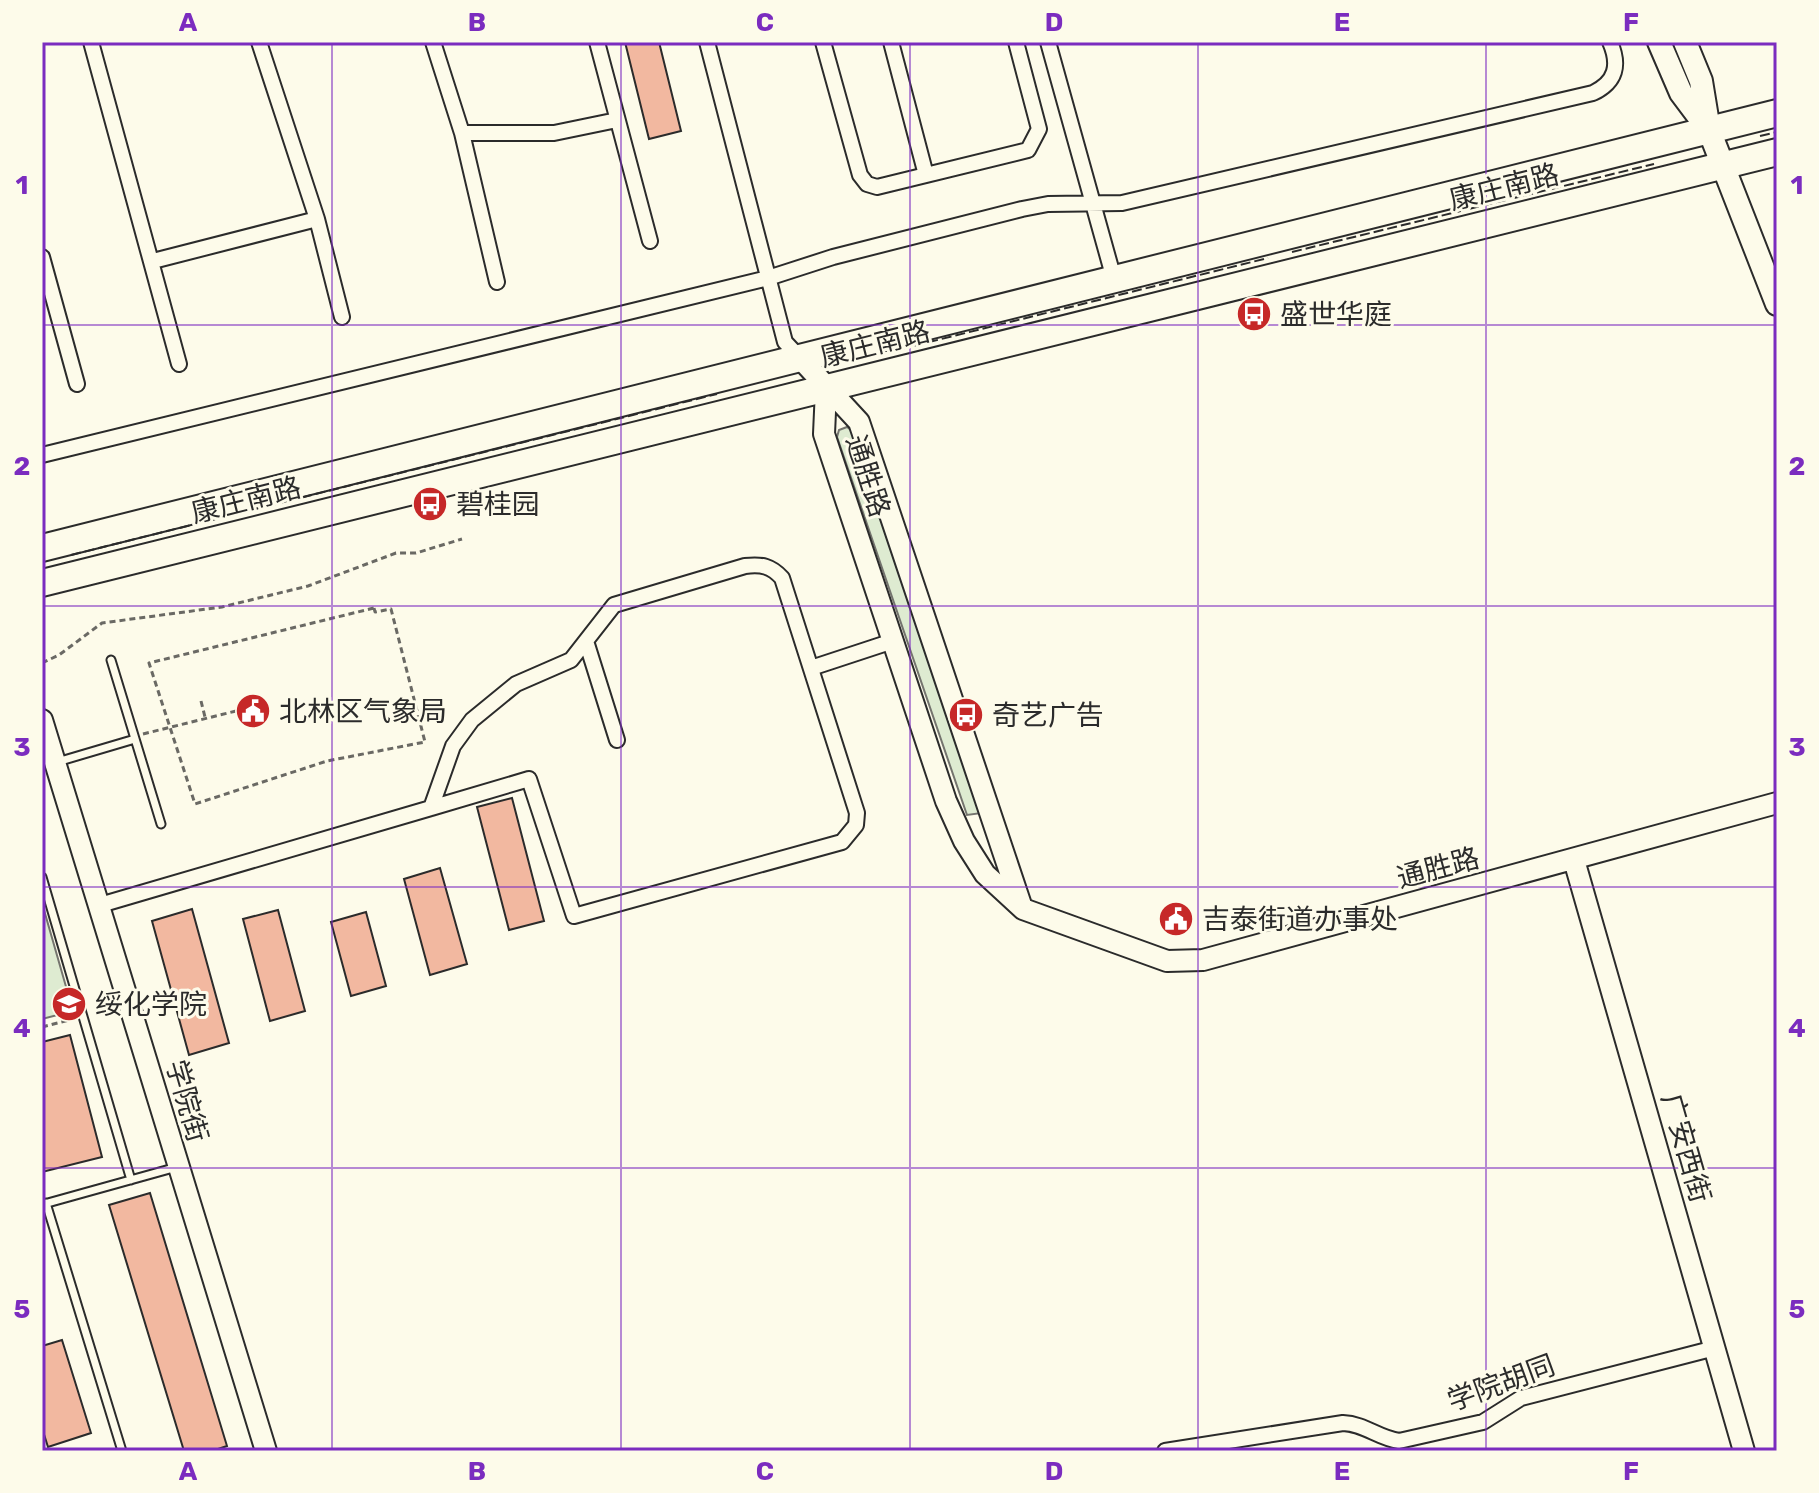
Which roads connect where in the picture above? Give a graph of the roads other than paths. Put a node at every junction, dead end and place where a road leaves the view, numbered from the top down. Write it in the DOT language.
graph roads {
  1 [pos="91,42"];
  2 [pos="259,42"];
  3 [pos="433,42"];
  4 [pos="597,42"];
  5 [pos="707,42"];
  6 [pos="823,42"];
  7 [pos="891,42"];
  8 [pos="1016,42"];
  9 [pos="1048,42"];
  10 [pos="1610,42"];
  11 [pos="1659,42"];
  12 [pos="1685,42"];
  13 [pos="1777,113"];
  14 [pos="617,120"];
  15 [pos="1709,130"];
  16 [pos="462,133"];
  17 [pos="1777,152"];
  18 [pos="1723,166"];
  19 [pos="926,175"];
  20 [pos="1094,206"];
  21 [pos="317,219"];
  22 [pos="650,241"];
  23 [pos="42,257"];
  24 [pos="153,261"];
  25 [pos="768,278"];
  26 [pos="1114,279"];
  27 [pos="497,282"];
  28 [pos="1777,304"];
  29 [pos="342,317"];
  30 [pos="800,358"];
  31 [pos="179,364"];
  32 [pos="77,384"];
  33 [pos="826,389"];
  34 [pos="42,455"];
  35 [pos="42,548"];
  36 [pos="42,583"];
  37 [pos="586,641"];
  38 [pos="893,641"];
  39 [pos="111,660"];
  40 [pos="811,668"];
  41 [pos="42,720"];
  42 [pos="135,738"];
  43 [pos="617,740"];
  44 [pos="55,762"];
  45 [pos="1777,803"];
  46 [pos="431,808"];
  47 [pos="161,824"];
  48 [pos="1574,860"];
  49 [pos="42,877"];
  50 [pos="100,905"];
  51 [pos="1023,909"];
  52 [pos="177,1167"];
  53 [pos="131,1180"];
  54 [pos="44,1204"];
  55 [pos="1715,1348"];
  56 [pos="122,1451"];
  57 [pos="266,1451"];
  58 [pos="1165,1451"];
  59 [pos="1744,1451"];
  1 -- 24 [label="street"];
  2 -- 21 [label="street"];
  3 -- 16 [label="street"];
  4 -- 14 [label="street"];
  5 -- 25 [label="street"];
  6 -- 19 [label="street"];
  7 -- 19 [label="street"];
  8 -- 19 [label="street"];
  9 -- 20 [label="street"];
  10 -- 20 [label="street"];
  11 -- 15 [label="main road"];
  12 -- 15 [label="main road"];
  13 -- 15 [label="highway, 康庄南路"];
  14 -- 16 [label="street"];
  14 -- 22 [label="street"];
  15 -- 18 [label="main road"];
  15 -- 26 [label="highway, 康庄南路"];
  16 -- 27 [label="street"];
  17 -- 18 [label="highway, 康庄南路"];
  18 -- 28 [label="main road"];
  18 -- 33 [label="highway, 康庄南路"];
  20 -- 25 [label="street"];
  20 -- 26 [label="street"];
  21 -- 24 [label="street"];
  21 -- 29 [label="street"];
  23 -- 32 [label="street"];
  24 -- 31 [label="street"];
  25 -- 30 [label="street"];
  25 -- 34 [label="street"];
  26 -- 30 [label="highway, 康庄南路"];
  30 -- 33 [label="street"];
  30 -- 35 [label="highway, 康庄南路"];
  33 -- 36 [label="highway, 康庄南路"];
  33 -- 38 [label="street, 通胜路"];
  33 -- 51 [label="street, 通胜路"];
  37 -- 40 [label="street"];
  37 -- 43 [label="street"];
  37 -- 46 [label="street"];
  38 -- 40 [label="street"];
  38 -- 51 [label="street, 通胜路"];
  39 -- 42 [label="lane"];
  40 -- 46 [label="street"];
  41 -- 44 [label="street, 学院街"];
  42 -- 44 [label="lane"];
  42 -- 47 [label="lane"];
  44 -- 50 [label="street, 学院街"];
  45 -- 48 [label="street, 通胜路"];
  46 -- 50 [label="street"];
  48 -- 51 [label="street, 通胜路"];
  48 -- 55 [label="street, 广安西街"];
  49 -- 53 [label="lane"];
  50 -- 52 [label="street, 学院街"];
  52 -- 53 [label="lane"];
  52 -- 57 [label="street, 学院街"];
  53 -- 54 [label="lane"];
  54 -- 56 [label="lane"];
  55 -- 58 [label="street, 学院胡同"];
  55 -- 59 [label="street, 广安西街"];
}
